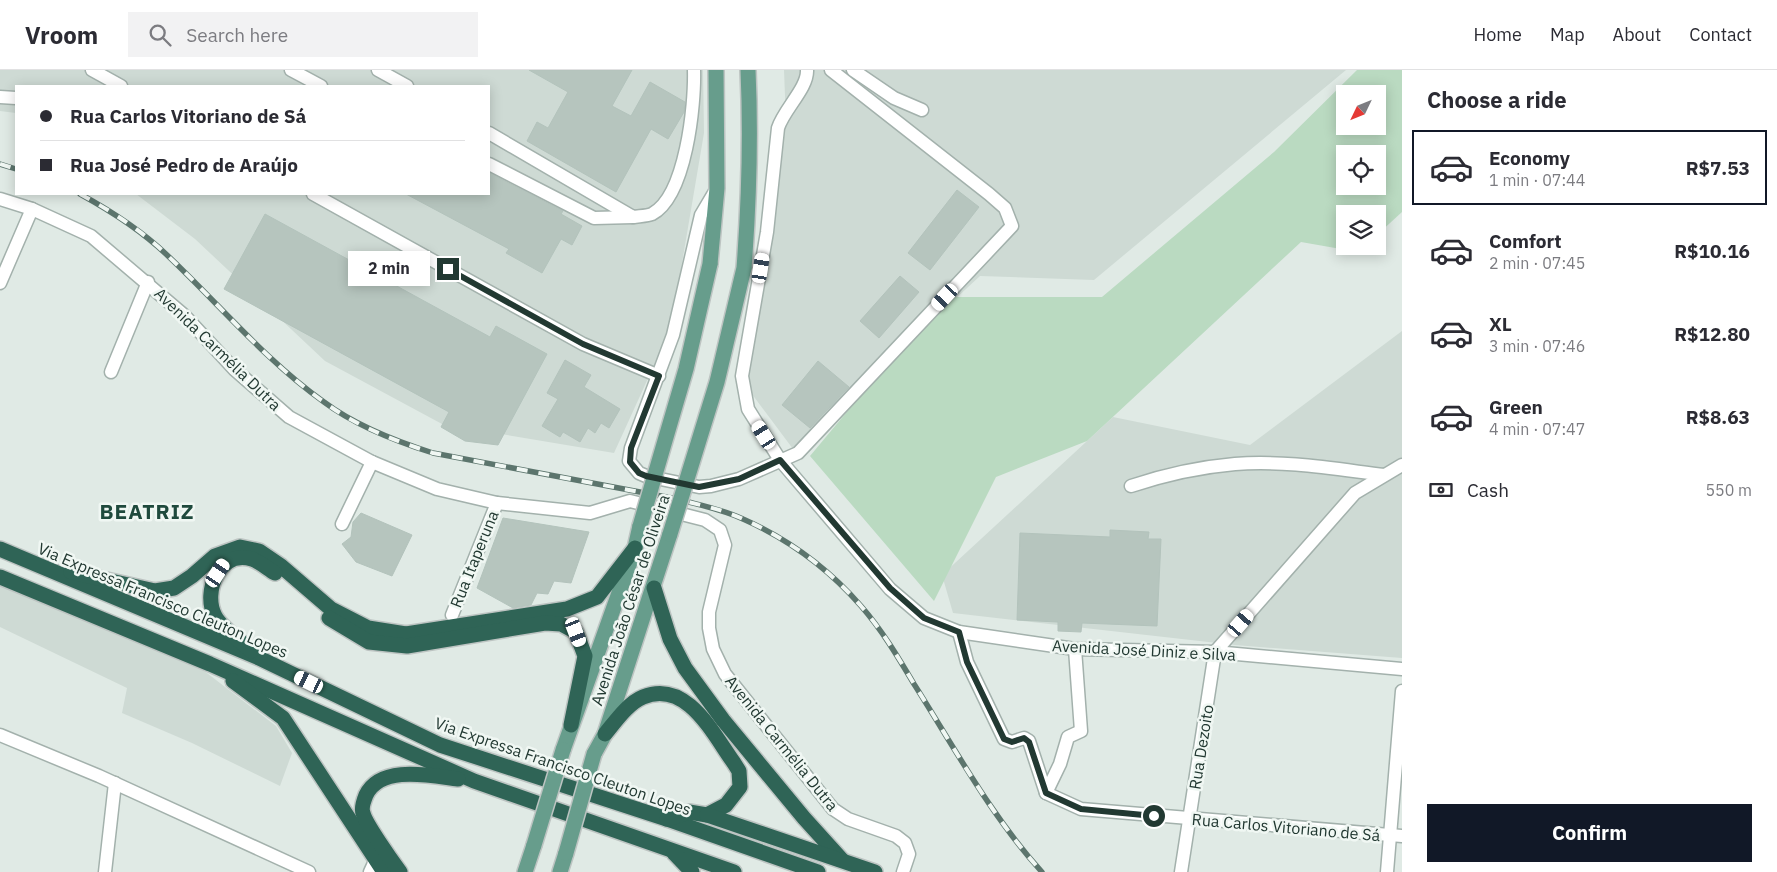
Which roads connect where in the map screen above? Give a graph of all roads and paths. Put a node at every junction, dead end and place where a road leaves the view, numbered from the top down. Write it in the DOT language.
graph roads {
  1 [pos="92,70"];
  2 [pos="292,70"];
  3 [pos="378,70"];
  4 [pos="716,70"];
  5 [pos="748,70"];
  6 [pos="808,70"];
  7 [pos="831,70"];
  8 [pos="853,70"];
  9 [pos="692,71"];
  10 [pos="119,85"];
  11 [pos="319,85"];
  12 [pos="405,85"];
  13 [pos="0,97"];
  14 [pos="15,98"];
  15 [pos="922,110"];
  16 [pos="490,134"];
  17 [pos="490,165"];
  18 [pos="717,188"];
  19 [pos="315,195"];
  20 [pos="0,198"];
  21 [pos="32,209"];
  22 [pos="633,217"];
  23 [pos="148,282"];
  24 [pos="0,283"];
  25 [pos="111,372"];
  26 [pos="659,376"];
  27 [pos="780,460"];
  28 [pos="372,462"];
  29 [pos="1402,465"];
  30 [pos="1384,475"];
  31 [pos="1131,486"];
  32 [pos="497,503"];
  33 [pos="342,524"];
  34 [pos="635,548"];
  35 [pos="0,549"];
  36 [pos="37,566"];
  37 [pos="0,577"];
  38 [pos="654,588"];
  39 [pos="452,616"];
  40 [pos="959,632"];
  41 [pos="1075,649"];
  42 [pos="1215,652"];
  43 [pos="259,658"];
  44 [pos="210,664"];
  45 [pos="1402,669"];
  46 [pos="1402,691"];
  47 [pos="571,725"];
  48 [pos="605,734"];
  49 [pos="0,735"];
  50 [pos="474,781"];
  51 [pos="115,783"];
  52 [pos="1046,793"];
  53 [pos="707,815"];
  54 [pos="667,819"];
  55 [pos="1190,819"];
  56 [pos="1396,836"];
  57 [pos="671,850"];
  58 [pos="842,860"];
  59 [pos="373,865"];
  60 [pos="104,872"];
  61 [pos="309,872"];
  62 [pos="384,872"];
  63 [pos="400,872"];
  64 [pos="525,872"];
  65 [pos="560,872"];
  66 [pos="692,872"];
  67 [pos="734,872"];
  68 [pos="818,872"];
  69 [pos="875,872"];
  70 [pos="903,872"];
  71 [pos="1181,872"];
  72 [pos="1387,872"];
  1 -- 10 [label="street"];
  2 -- 11 [label="street"];
  3 -- 12 [label="street"];
  4 -- 18 [label="main road, Avenida João César de Oliveira"];
  5 -- 38 [label="main road, Avenida João César de Oliveira, bridge"];
  6 -- 27 [label="street, Avenida José Diniz e Silva"];
  7 -- 27 [label="street"];
  8 -- 15 [label="street"];
  9 -- 22 [label="street"];
  13 -- 14 [label="street"];
  16 -- 22 [label="street"];
  17 -- 22 [label="street"];
  18 -- 26 [label="street"];
  18 -- 34 [label="main road, Avenida João César de Oliveira, bridge"];
  19 -- 26 [label="street"];
  20 -- 21 [label="street, Avenida Carmélia Dutra"];
  21 -- 23 [label="street, Avenida Carmélia Dutra"];
  21 -- 24 [label="street"];
  23 -- 25 [label="street"];
  23 -- 28 [label="street, Avenida Carmélia Dutra"];
  26 -- 27 [label="street"];
  27 -- 40 [label="street, Avenida José Diniz e Silva"];
  28 -- 32 [label="street, Avenida Carmélia Dutra"];
  28 -- 33 [label="street"];
  29 -- 30 [label="street"];
  30 -- 31 [label="street"];
  30 -- 42 [label="street"];
  32 -- 39 [label="street, Rua Itaperuna"];
  32 -- 70 [label="street, Avenida Carmélia Dutra"];
  34 -- 36 [label="highway"];
  34 -- 47 [label="main road, Avenida João César de Oliveira"];
  35 -- 36 [label="highway, Via Expressa Francisco Cleuton Lopes"];
  36 -- 43 [label="highway, Via Expressa Francisco Cleuton Lopes"];
  37 -- 44 [label="highway"];
  38 -- 48 [label="main road, Avenida João César de Oliveira"];
  38 -- 58 [label="highway"];
  40 -- 41 [label="street, Avenida José Diniz e Silva"];
  40 -- 52 [label="street"];
  41 -- 42 [label="street, Avenida José Diniz e Silva"];
  41 -- 52 [label="street"];
  42 -- 45 [label="street, Avenida José Diniz e Silva"];
  42 -- 55 [label="street, Rua Dezoito"];
  43 -- 47 [label="highway"];
  43 -- 54 [label="highway, Via Expressa Francisco Cleuton Lopes"];
  44 -- 50 [label="highway"];
  44 -- 59 [label="highway"];
  46 -- 56 [label="street"];
  47 -- 64 [label="main road, Avenida João César de Oliveira, bridge"];
  48 -- 53 [label="highway"];
  48 -- 65 [label="main road, Avenida João César de Oliveira, bridge"];
  49 -- 51 [label="street"];
  50 -- 57 [label="highway"];
  50 -- 63 [label="highway"];
  51 -- 60 [label="street"];
  51 -- 61 [label="street"];
  52 -- 55 [label="street, Rua Carlos Vitoriano de Sá"];
  53 -- 54 [label="highway"];
  53 -- 58 [label="highway"];
  54 -- 68 [label="highway, Via Expressa Francisco Cleuton Lopes"];
  55 -- 56 [label="street, Rua Carlos Vitoriano de Sá"];
  55 -- 71 [label="street, Rua Dezoito"];
  56 -- 72 [label="street"];
  57 -- 66 [label="highway"];
  57 -- 67 [label="highway"];
  58 -- 69 [label="highway"];
  59 -- 62 [label="highway"];
}
